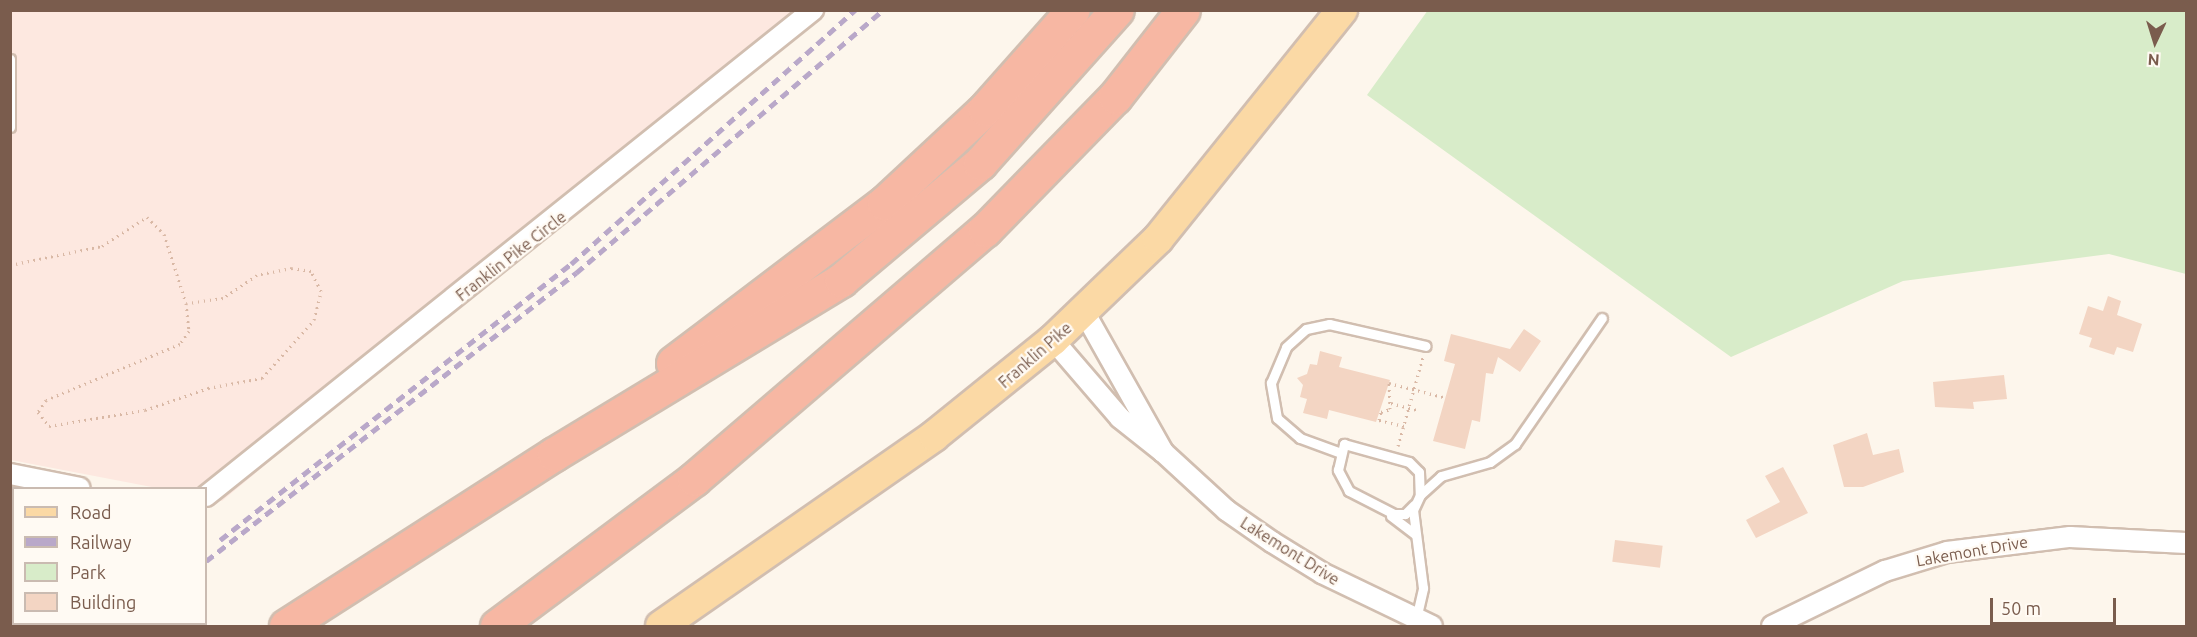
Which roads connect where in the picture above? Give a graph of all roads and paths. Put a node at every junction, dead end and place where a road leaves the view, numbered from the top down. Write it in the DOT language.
graph roads {
  1 [pos="813,10"];
  2 [pos="1073,10"];
  3 [pos="1117,10"];
  4 [pos="1184,10"];
  5 [pos="1342,10"];
  6 [pos="10,58"];
  7 [pos="10,127"];
  8 [pos="10,266"];
  9 [pos="186,303"];
  10 [pos="1084,312"];
  11 [pos="1602,318"];
  12 [pos="1053,340"];
  13 [pos="1426,346"];
  14 [pos="1443,397"];
  15 [pos="1391,403"];
  16 [pos="1409,408"];
  17 [pos="1417,410"];
  18 [pos="1404,426"];
  19 [pos="1163,452"];
  20 [pos="1341,453"];
  21 [pos="554,454"];
  22 [pos="1395,456"];
  23 [pos="10,474"];
  24 [pos="71,487"];
  25 [pos="207,495"];
  26 [pos="1418,499"];
  27 [pos="1384,512"];
  28 [pos="1415,534"];
  29 [pos="2187,543"];
  30 [pos="1424,624"];
  31 [pos="286,627"];
  32 [pos="496,627"];
  33 [pos="661,627"];
  34 [pos="1772,627"];
  1 -- 25 [label="street, Franklin Pike Circle"];
  2 -- 21 [label="highway"];
  3 -- 21 [label="highway"];
  4 -- 32 [label="highway"];
  5 -- 10 [label="main road, Franklin Pike"];
  6 -- 7 [label="lane"];
  8 -- 9 [label="path"];
  9 -- 9 [label="path"];
  10 -- 12 [label="main road, Franklin Pike"];
  10 -- 19 [label="street, Lakemont Drive"];
  11 -- 26 [label="lane"];
  12 -- 19 [label="street, Lakemont Drive"];
  12 -- 33 [label="main road, Franklin Pike"];
  13 -- 16 [label="path"];
  13 -- 20 [label="lane"];
  14 -- 15 [label="path"];
  15 -- 16 [label="path"];
  15 -- 18 [label="path"];
  16 -- 17 [label="path"];
  16 -- 18 [label="path"];
  18 -- 22 [label="path"];
  19 -- 30 [label="street, Lakemont Drive"];
  20 -- 22 [label="lane"];
  20 -- 27 [label="lane"];
  21 -- 31 [label="highway"];
  22 -- 26 [label="lane"];
  23 -- 24 [label="street"];
  26 -- 27 [label="lane"];
  26 -- 28 [label="lane"];
  27 -- 28 [label="lane"];
  28 -- 30 [label="lane"];
  29 -- 34 [label="street, Lakemont Drive"];
}
